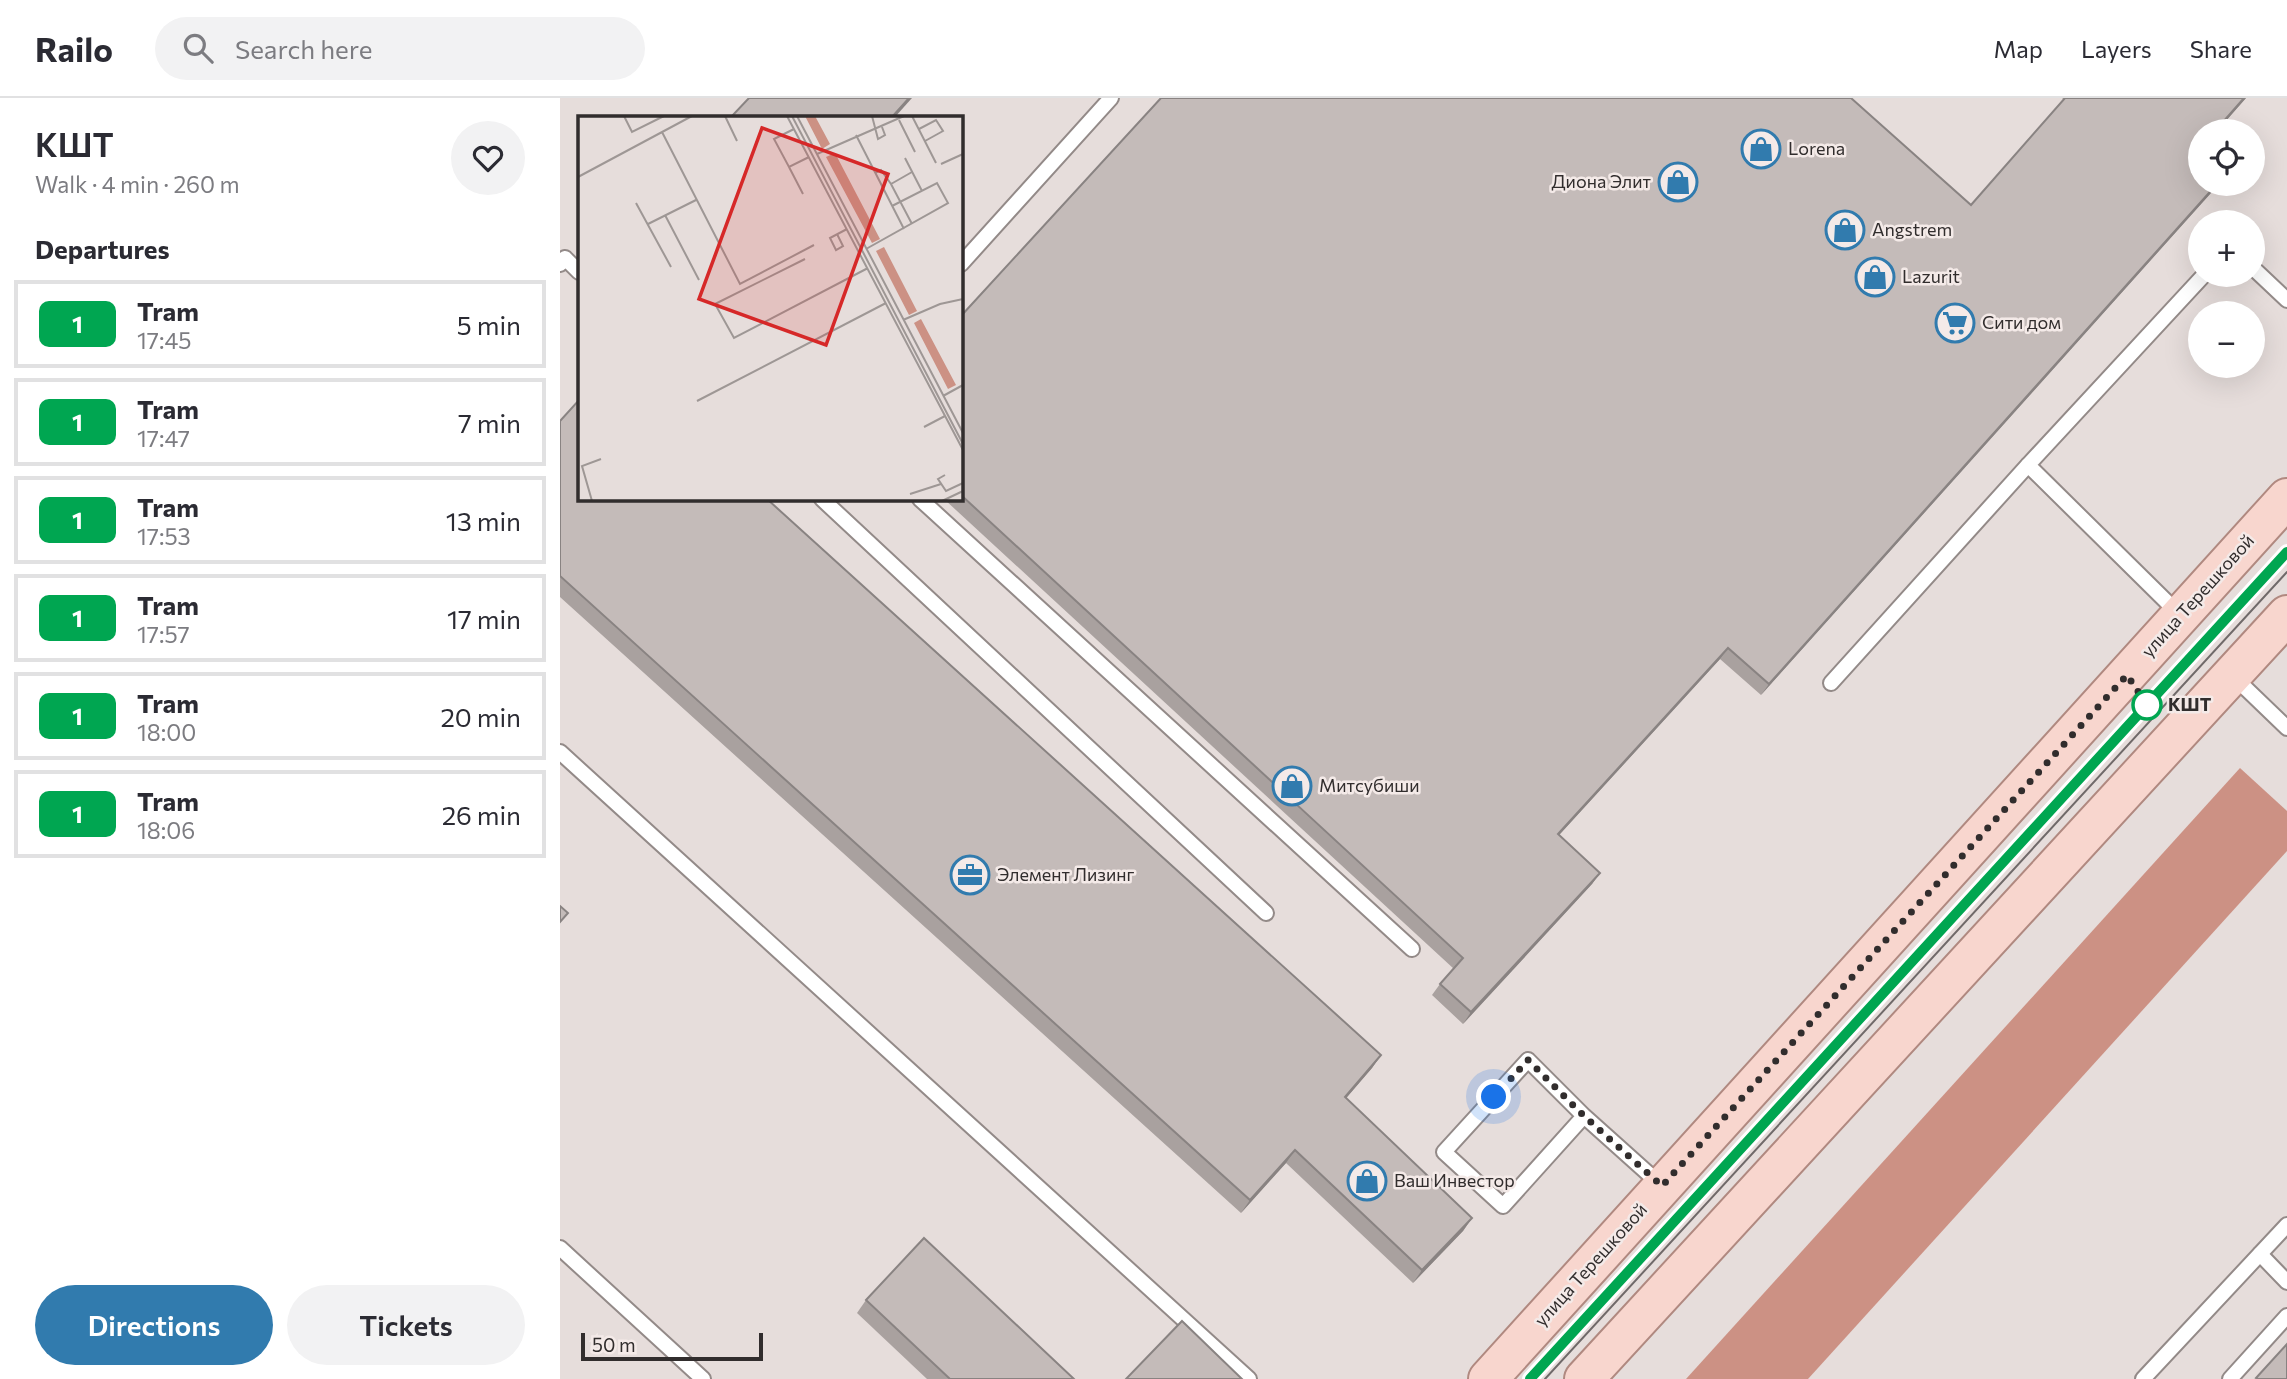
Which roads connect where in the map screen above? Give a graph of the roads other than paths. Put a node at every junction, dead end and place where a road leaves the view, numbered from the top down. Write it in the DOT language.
graph roads {
  1 [pos="1111,98"];
  2 [pos="962,263"];
  3 [pos="560,264"];
  4 [pos="578,271"];
  5 [pos="2265,279"];
  6 [pos="2193,287"];
  7 [pos="2287,300"];
  8 [pos="2028,465"];
  9 [pos="2287,498"];
  10 [pos="823,500"];
  11 [pos="921,500"];
  12 [pos="2181,615"];
  13 [pos="2287,615"];
  14 [pos="2232,675"];
  15 [pos="1831,683"];
  16 [pos="2287,728"];
  17 [pos="560,752"];
  18 [pos="1266,913"];
  19 [pos="1412,949"];
  20 [pos="1584,1116"];
  21 [pos="1662,1186"];
  22 [pos="2287,1225"];
  23 [pos="560,1248"];
  24 [pos="2260,1254"];
  25 [pos="2287,1282"];
  26 [pos="2287,1316"];
  27 [pos="2147,1378"];
  28 [pos="703,1379"];
  29 [pos="1249,1379"];
  30 [pos="1489,1379"];
  31 [pos="1584,1379"];
  32 [pos="2230,1379"];
  1 -- 2 [label="lane"];
  3 -- 4 [label="lane"];
  5 -- 7 [label="lane"];
  6 -- 8 [label="lane"];
  8 -- 12 [label="lane"];
  8 -- 15 [label="lane"];
  9 -- 12 [label="main road, улица Терешковой"];
  10 -- 18 [label="lane"];
  11 -- 19 [label="lane"];
  12 -- 21 [label="main road, улица Терешковой"];
  13 -- 14 [label="main road"];
  14 -- 16 [label="lane"];
  14 -- 31 [label="main road"];
  17 -- 29 [label="lane"];
  20 -- 20 [label="lane"];
  20 -- 21 [label="lane"];
  21 -- 30 [label="main road, улица Терешковой"];
  22 -- 24 [label="lane"];
  23 -- 28 [label="lane"];
  24 -- 25 [label="lane"];
  24 -- 27 [label="lane"];
  26 -- 32 [label="lane"];
}
